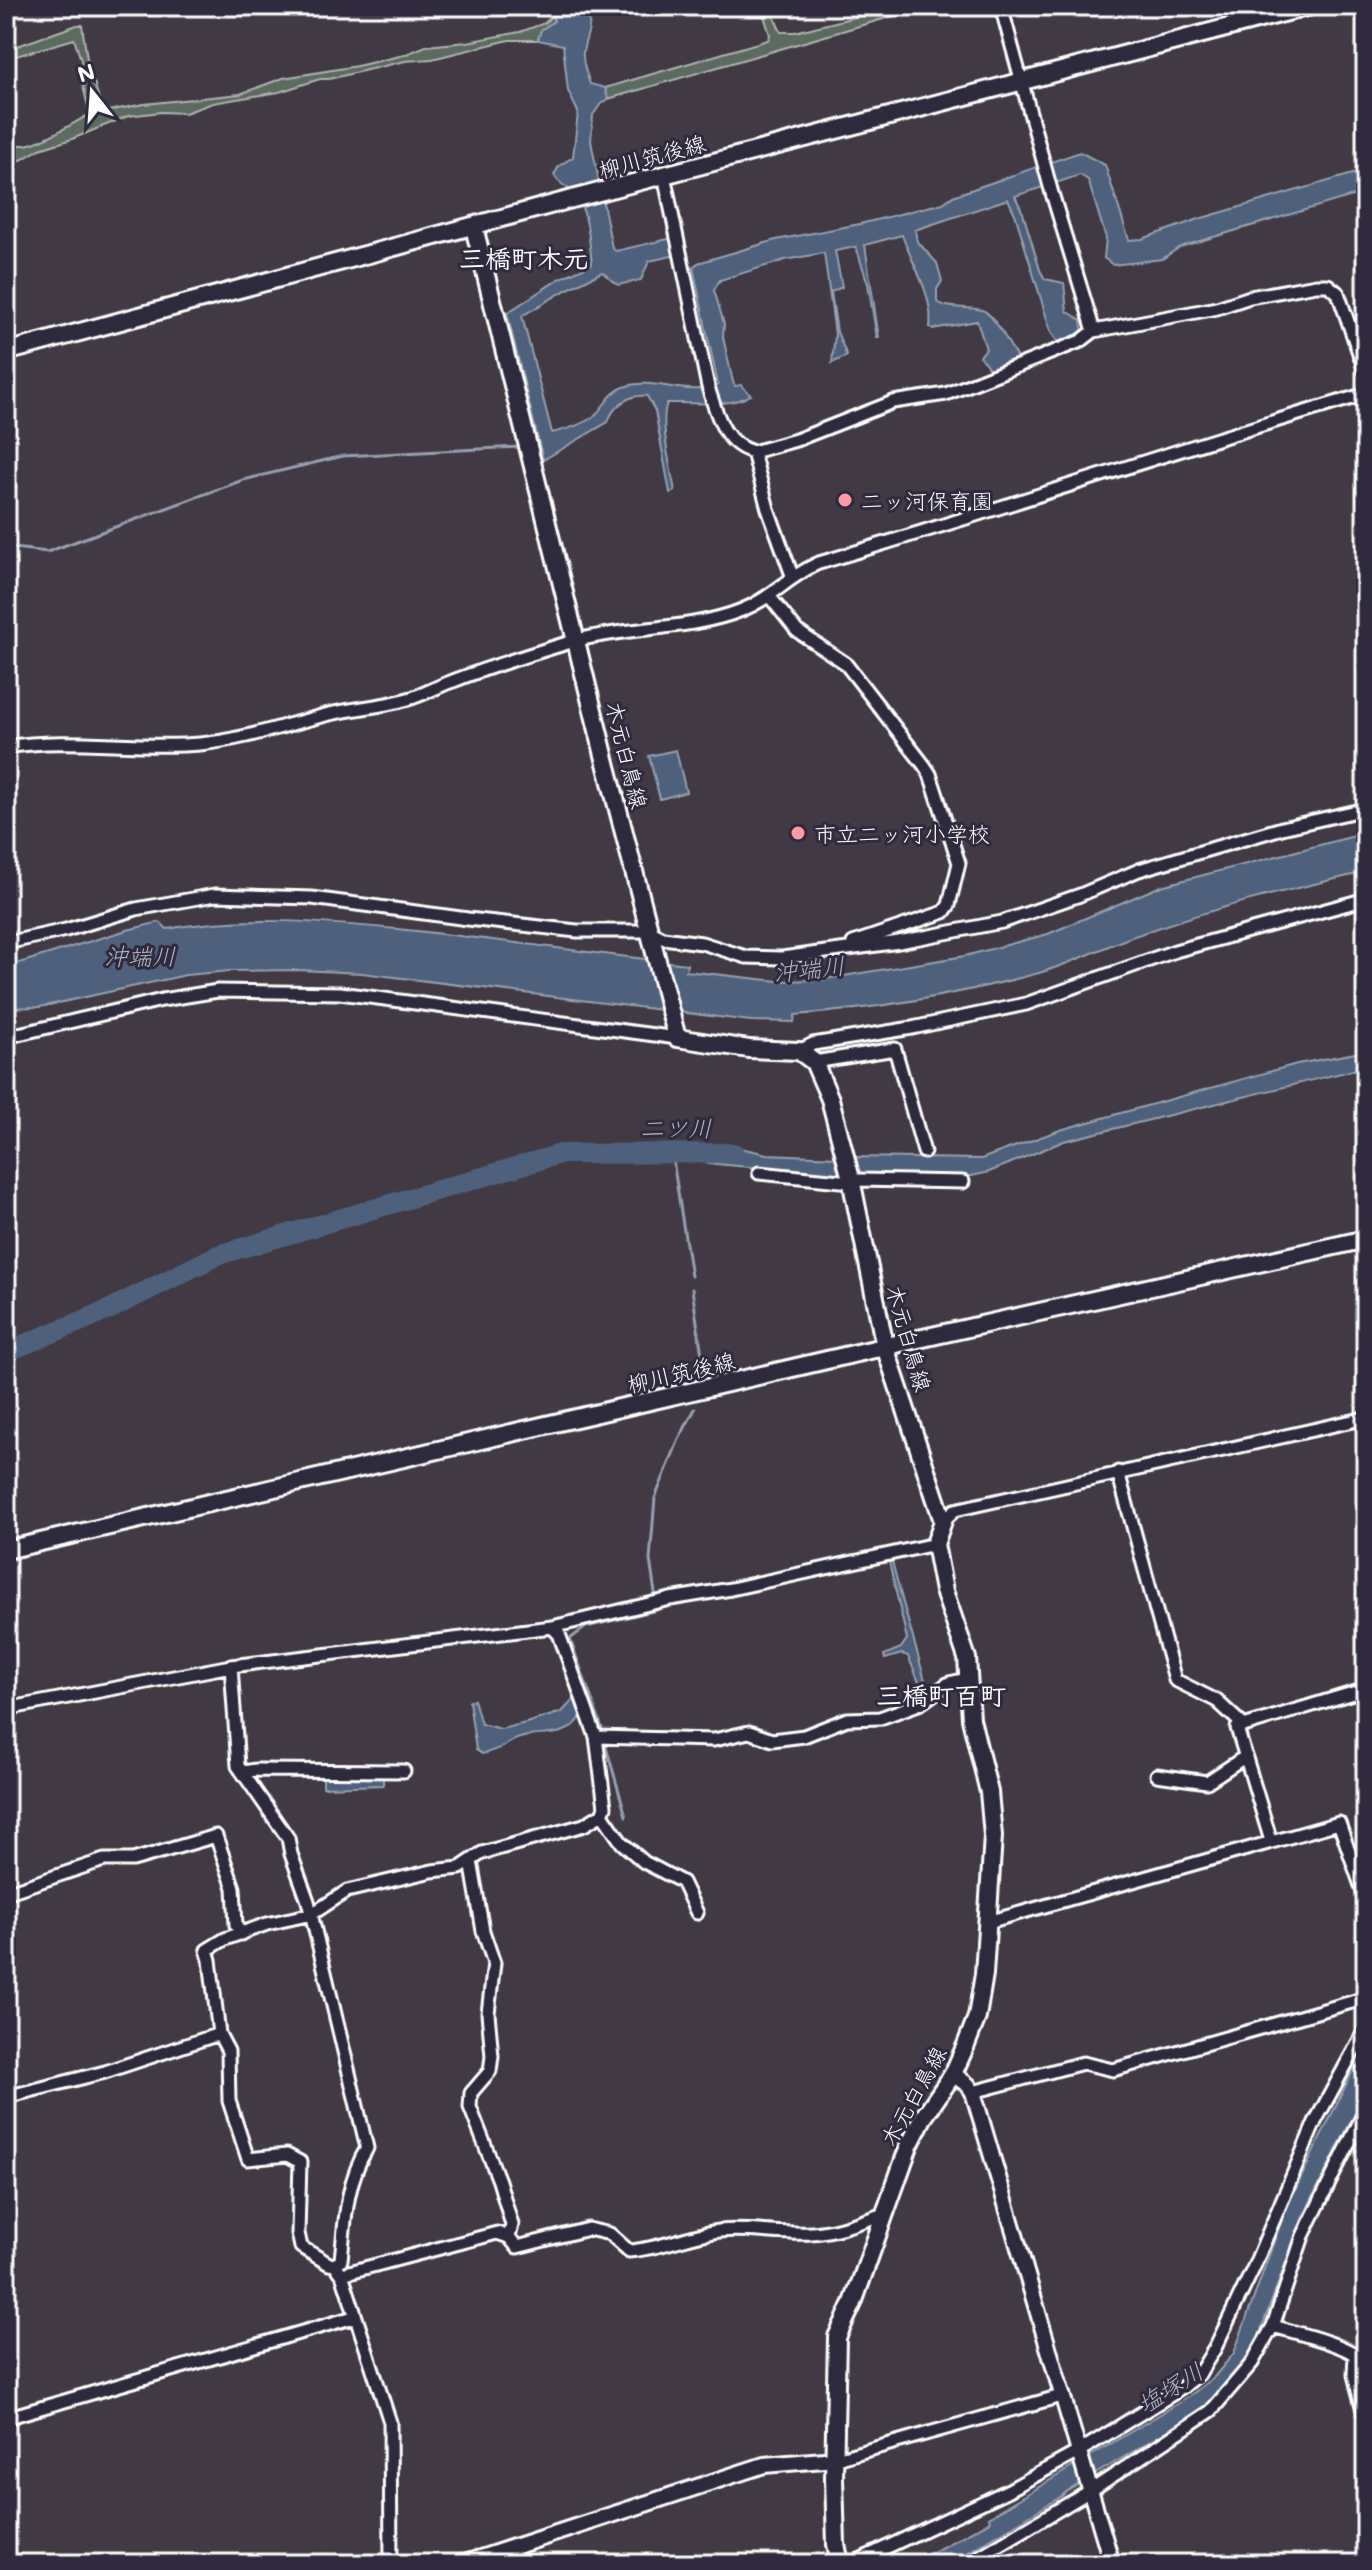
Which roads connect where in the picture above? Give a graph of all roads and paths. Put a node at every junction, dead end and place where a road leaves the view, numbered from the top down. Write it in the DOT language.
graph roads {
  1 [pos="1001,6"];
  2 [pos="1310,6"];
  3 [pos="1022,82"];
  4 [pos="664,175"];
  5 [pos="474,227"];
  6 [pos="1094,331"];
  7 [pos="7,352"];
  8 [pos="1366,373"];
  9 [pos="1366,394"];
  10 [pos="753,452"];
  11 [pos="789,581"];
  12 [pos="771,596"];
  13 [pos="575,641"];
  14 [pos="6,747"];
  15 [pos="1366,809"];
  16 [pos="1366,899"];
  17 [pos="651,938"];
  18 [pos="6,943"];
  19 [pos="826,951"];
  20 [pos="676,1033"];
  21 [pos="6,1037"];
  22 [pos="799,1051"];
  23 [pos="814,1062"];
  24 [pos="924,1152"];
  25 [pos="759,1173"];
  26 [pos="851,1180"];
  27 [pos="963,1182"];
  28 [pos="1366,1239"];
  29 [pos="885,1347"];
  30 [pos="1366,1418"];
  31 [pos="1118,1472"];
  32 [pos="943,1521"];
  33 [pos="935,1544"];
  34 [pos="6,1550"];
  35 [pos="552,1627"];
  36 [pos="231,1666"];
  37 [pos="968,1679"];
  38 [pos="1366,1689"];
  39 [pos="6,1709"];
  40 [pos="1243,1725"];
  41 [pos="596,1737"];
  42 [pos="1246,1756"];
  43 [pos="404,1771"];
  44 [pos="243,1772"];
  45 [pos="1157,1775"];
  46 [pos="602,1814"];
  47 [pos="1271,1841"];
  48 [pos="471,1861"];
  49 [pos="6,1893"];
  50 [pos="1366,1900"];
  51 [pos="697,1913"];
  52 [pos="312,1914"];
  53 [pos="988,1922"];
  54 [pos="241,1934"];
  55 [pos="1366,1998"];
  56 [pos="1366,2028"];
  57 [pos="219,2034"];
  58 [pos="1362,2046"];
  59 [pos="953,2074"];
  60 [pos="973,2092"];
  61 [pos="6,2097"];
  62 [pos="1366,2109"];
  63 [pos="884,2214"];
  64 [pos="509,2237"];
  65 [pos="338,2269"];
  66 [pos="354,2317"];
  67 [pos="1273,2326"];
  68 [pos="1061,2396"];
  69 [pos="6,2418"];
  70 [pos="1366,2422"];
  71 [pos="1079,2455"];
  72 [pos="836,2459"];
  73 [pos="1090,2489"];
  74 [pos="391,2564"];
  75 [pos="462,2564"];
  76 [pos="840,2564"];
  77 [pos="851,2564"];
  78 [pos="967,2564"];
  79 [pos="1112,2564"];
  1 -- 3 [label="street"];
  2 -- 3 [label="main road, 柳川筑後線"];
  3 -- 4 [label="main road, 柳川筑後線"];
  3 -- 6 [label="street"];
  4 -- 5 [label="main road, 柳川筑後線"];
  4 -- 10 [label="street"];
  5 -- 7 [label="main road, 柳川筑後線"];
  5 -- 13 [label="main road, 木元白鳥線"];
  6 -- 8 [label="street"];
  6 -- 10 [label="street"];
  9 -- 11 [label="street"];
  10 -- 11 [label="street"];
  11 -- 12 [label="street"];
  12 -- 13 [label="street"];
  12 -- 19 [label="street"];
  13 -- 14 [label="street"];
  13 -- 17 [label="main road, 木元白鳥線"];
  15 -- 19 [label="street"];
  16 -- 22 [label="street"];
  17 -- 18 [label="street"];
  17 -- 19 [label="street"];
  17 -- 20 [label="main road, 木元白鳥線"];
  20 -- 21 [label="street"];
  20 -- 22 [label="main road"];
  22 -- 23 [label="main road"];
  23 -- 24 [label="street"];
  23 -- 26 [label="main road, 木元白鳥線"];
  25 -- 26 [label="street"];
  26 -- 27 [label="street"];
  26 -- 29 [label="main road, 木元白鳥線"];
  28 -- 29 [label="main road, 柳川筑後線"];
  29 -- 32 [label="main road, 木元白鳥線"];
  29 -- 34 [label="main road, 柳川筑後線"];
  30 -- 31 [label="street"];
  31 -- 32 [label="street"];
  31 -- 40 [label="street"];
  32 -- 33 [label="main road"];
  33 -- 35 [label="street"];
  33 -- 37 [label="main road, 木元白鳥線"];
  35 -- 36 [label="street"];
  35 -- 41 [label="street"];
  36 -- 39 [label="street"];
  36 -- 44 [label="street"];
  37 -- 41 [label="street"];
  37 -- 53 [label="main road, 木元白鳥線"];
  38 -- 40 [label="street"];
  40 -- 42 [label="street"];
  41 -- 46 [label="street"];
  42 -- 45 [label="street"];
  42 -- 47 [label="street"];
  43 -- 44 [label="street"];
  44 -- 52 [label="street"];
  46 -- 48 [label="street"];
  46 -- 51 [label="street"];
  47 -- 50 [label="street"];
  47 -- 53 [label="street"];
  48 -- 52 [label="street"];
  48 -- 64 [label="street"];
  49 -- 54 [label="street"];
  52 -- 54 [label="street"];
  52 -- 65 [label="street"];
  53 -- 59 [label="main road, 木元白鳥線"];
  54 -- 57 [label="street"];
  55 -- 60 [label="street"];
  56 -- 58 [label="street"];
  57 -- 61 [label="street"];
  57 -- 65 [label="street"];
  58 -- 71 [label="street"];
  59 -- 60 [label="street"];
  59 -- 63 [label="main road, 木元白鳥線"];
  60 -- 68 [label="street"];
  62 -- 67 [label="street"];
  63 -- 64 [label="street"];
  63 -- 72 [label="main road, 木元白鳥線"];
  64 -- 65 [label="street"];
  65 -- 66 [label="street"];
  66 -- 69 [label="street"];
  66 -- 74 [label="street"];
  67 -- 70 [label="street"];
  67 -- 73 [label="street"];
  68 -- 71 [label="street"];
  68 -- 72 [label="street"];
  71 -- 73 [label="street"];
  71 -- 77 [label="street"];
  72 -- 75 [label="street"];
  72 -- 76 [label="main road, 木元白鳥線"];
  73 -- 78 [label="street"];
  73 -- 79 [label="street"];
}
